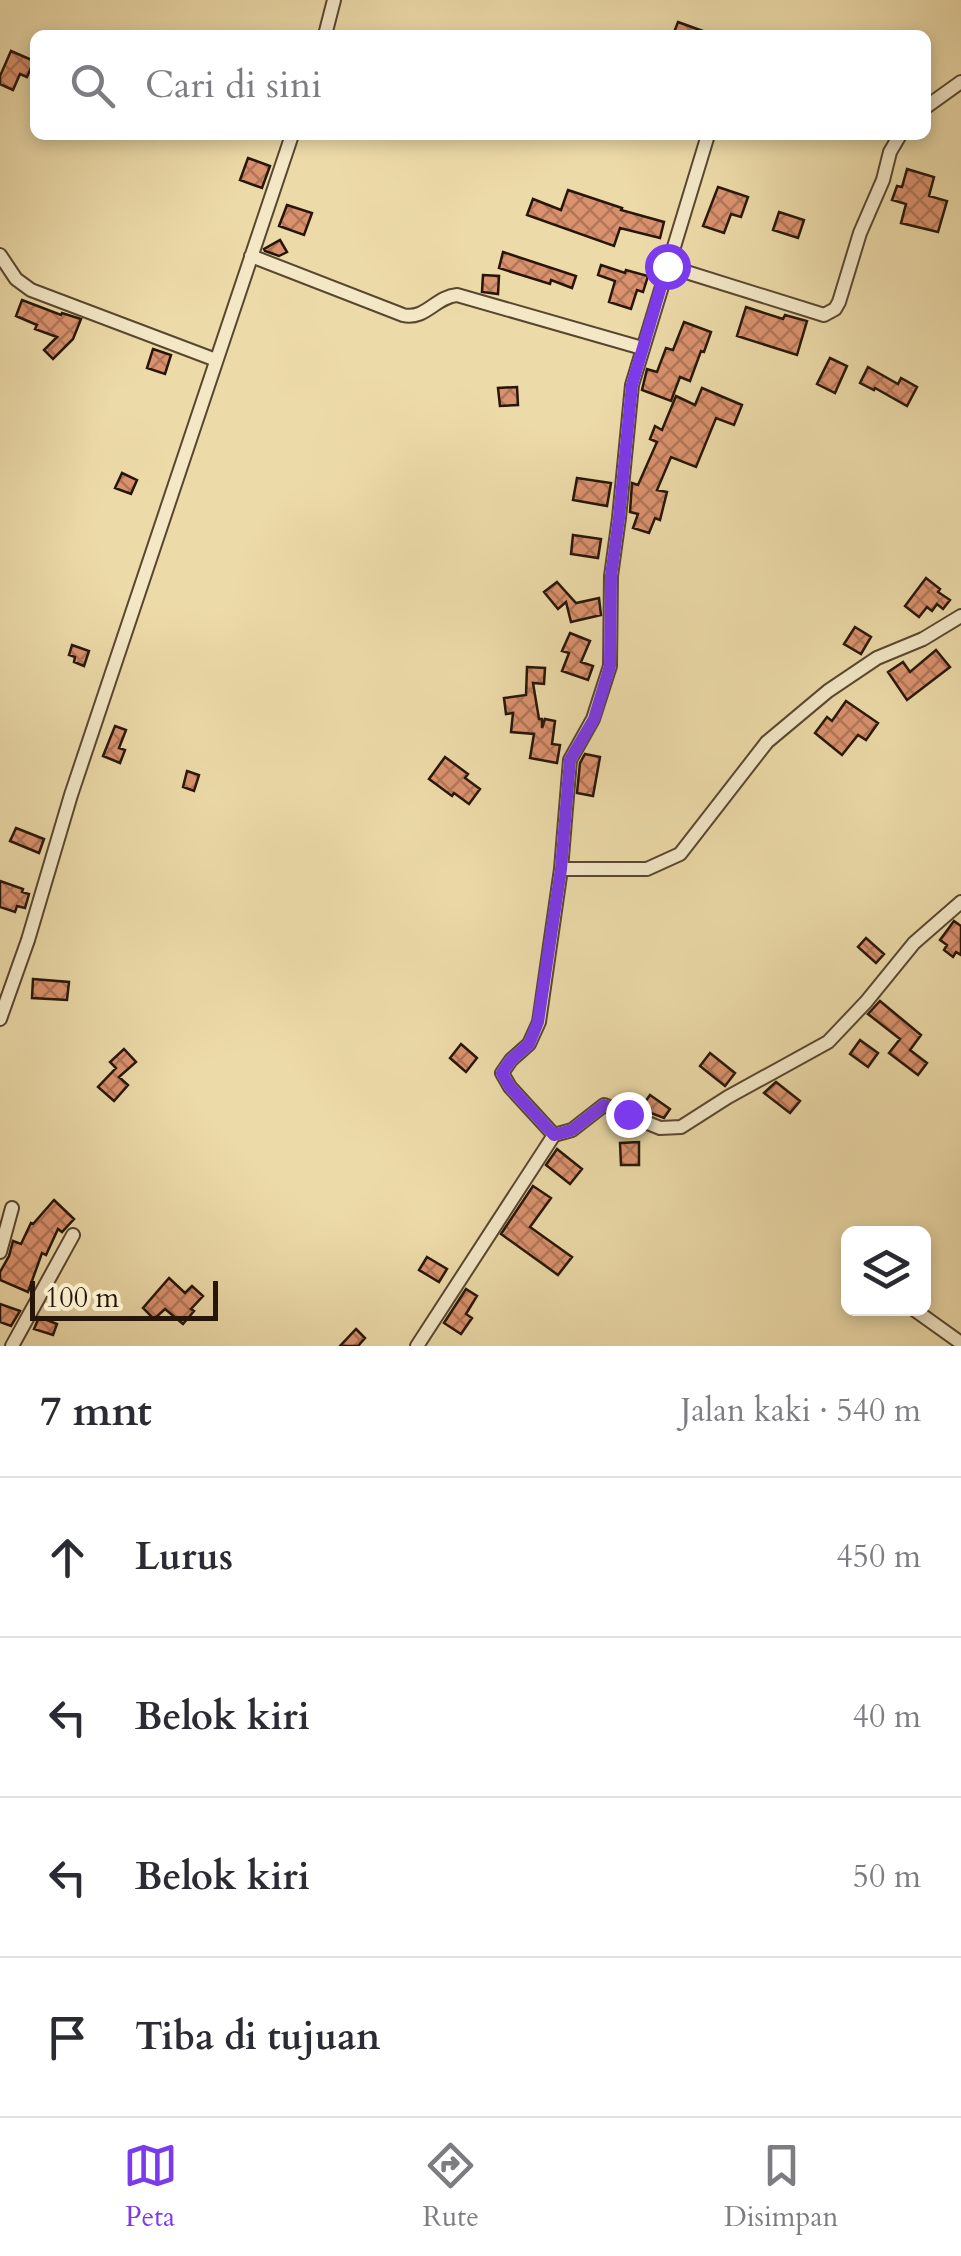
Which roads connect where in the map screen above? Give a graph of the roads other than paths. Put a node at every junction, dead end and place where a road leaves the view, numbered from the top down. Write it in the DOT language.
graph roads {
  1 [pos="334,0"];
  2 [pos="326,30"];
  3 [pos="961,82"];
  4 [pos="931,103"];
  5 [pos="290,140"];
  6 [pos="706,140"];
  7 [pos="897,140"];
  8 [pos="0,256"];
  9 [pos="251,256"];
  10 [pos="667,266"];
  11 [pos="642,348"];
  12 [pos="216,360"];
  13 [pos="961,616"];
  14 [pos="561,869"];
  15 [pos="961,902"];
  16 [pos="0,1019"];
  17 [pos="554,1135"];
  18 [pos="12,1208"];
  19 [pos="73,1235"];
  20 [pos="0,1252"];
  21 [pos="923,1316"];
  22 [pos="961,1344"];
  23 [pos="12,1346"];
  24 [pos="417,1346"];
  1 -- 2 [label="street"];
  3 -- 4 [label="street"];
  5 -- 9 [label="street"];
  6 -- 10 [label="street"];
  7 -- 10 [label="street"];
  8 -- 12 [label="street"];
  9 -- 11 [label="street"];
  9 -- 12 [label="street"];
  10 -- 11 [label="street"];
  11 -- 14 [label="street"];
  12 -- 16 [label="street"];
  13 -- 14 [label="street"];
  14 -- 17 [label="street"];
  15 -- 17 [label="street"];
  17 -- 24 [label="street"];
  18 -- 20 [label="street"];
  19 -- 23 [label="street"];
  21 -- 22 [label="street"];
}
